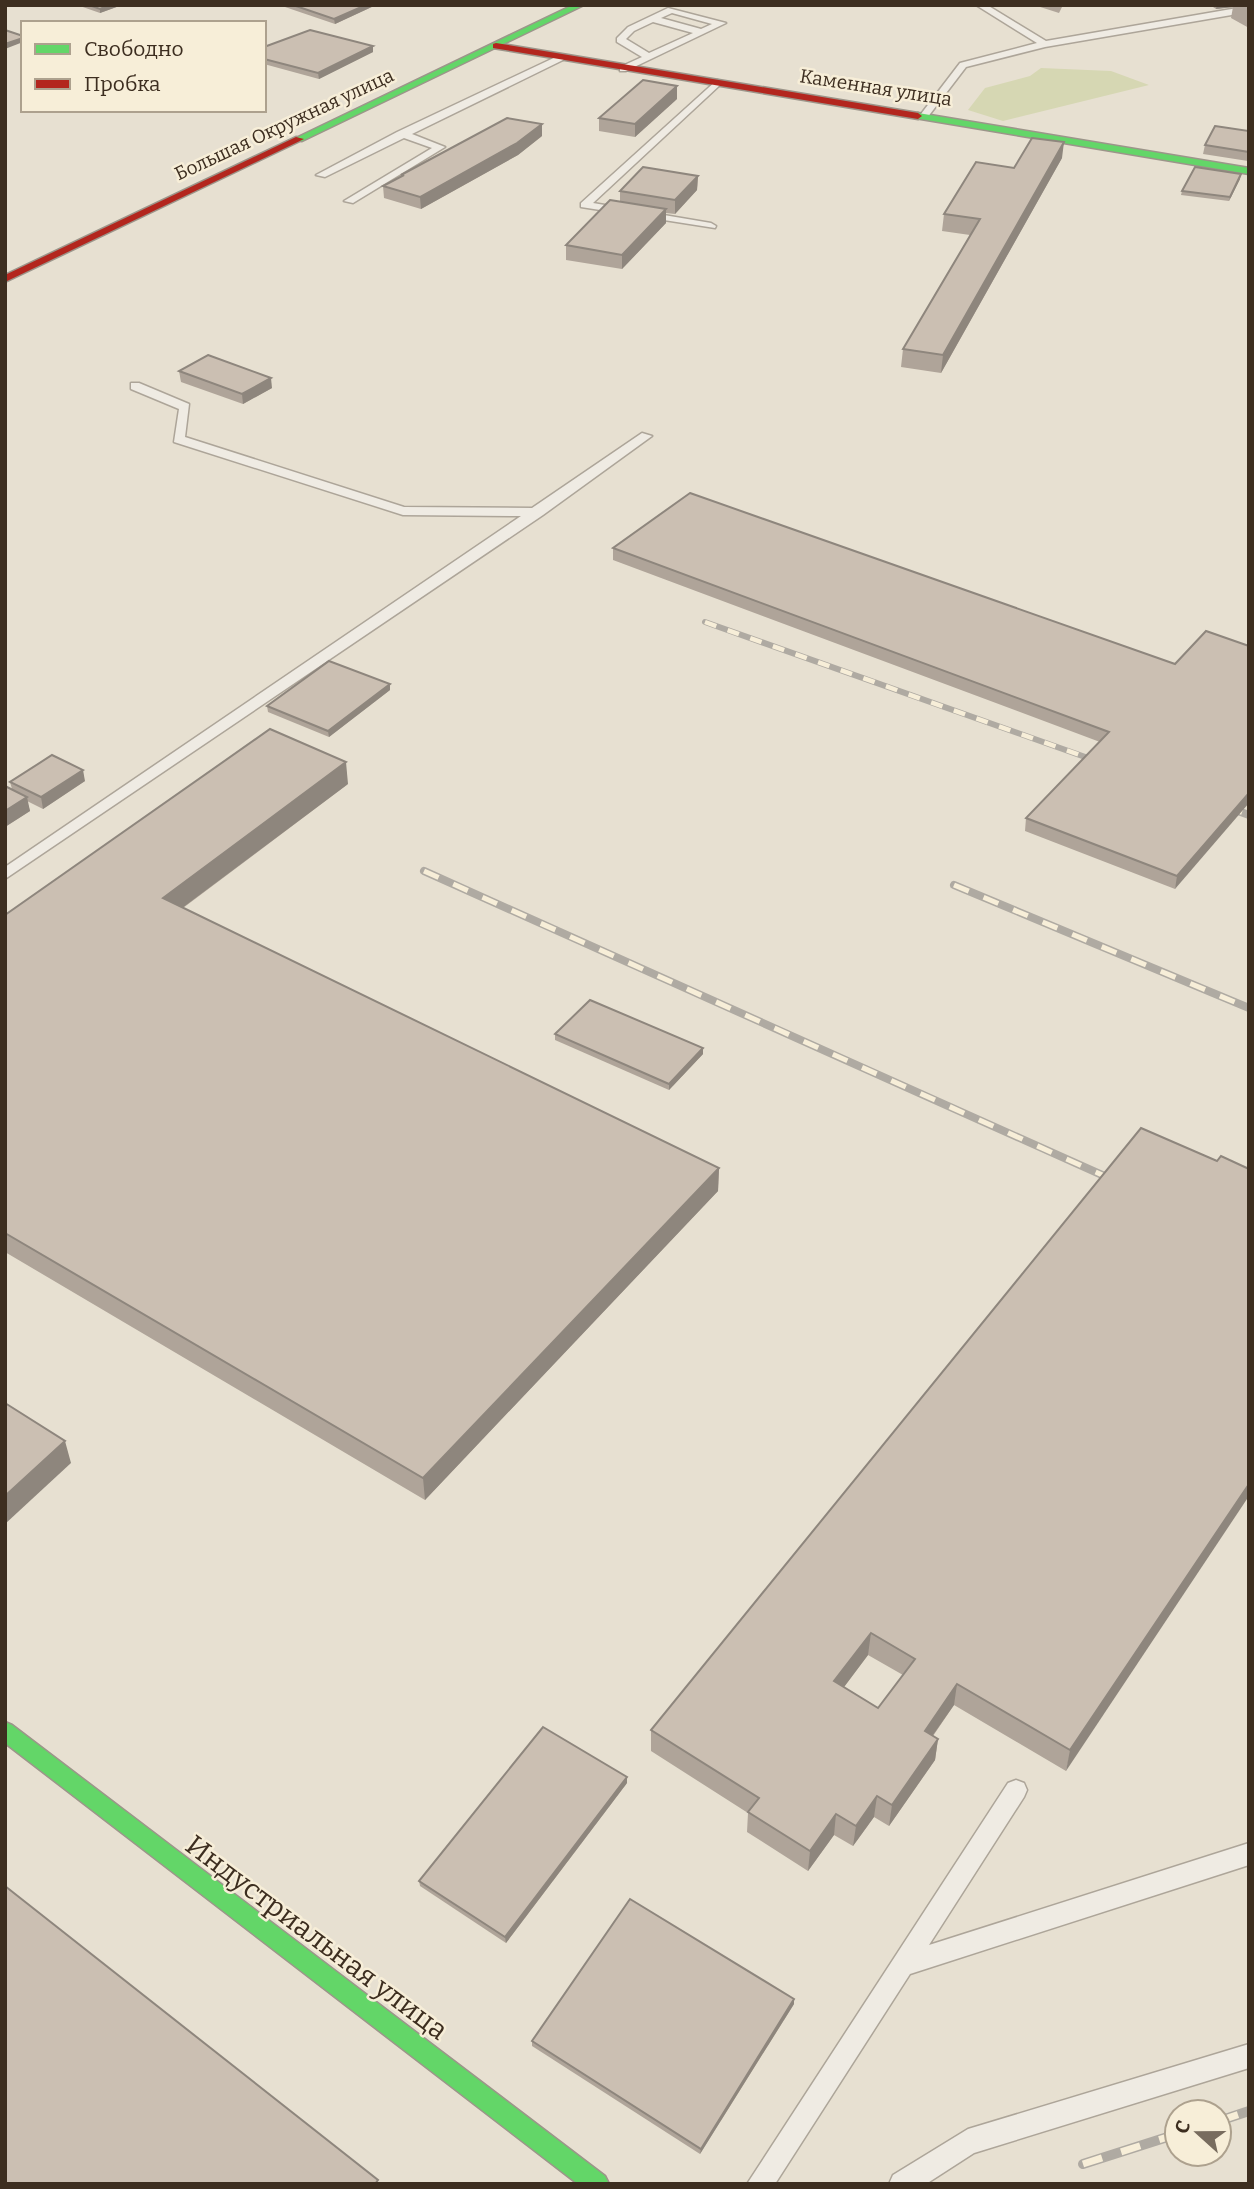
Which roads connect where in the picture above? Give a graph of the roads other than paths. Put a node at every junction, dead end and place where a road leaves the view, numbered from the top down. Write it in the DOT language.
graph roads {
  1 [pos="580,5"];
  2 [pos="981,5"];
  3 [pos="1249,9"];
  4 [pos="653,19"];
  5 [pos="701,32"];
  6 [pos="1045,44"];
  7 [pos="496,46"];
  8 [pos="649,57"];
  9 [pos="560,58"];
  10 [pos="623,69"];
  11 [pos="717,83"];
  12 [pos="924,116"];
  13 [pos="401,134"];
  14 [pos="1249,171"];
  15 [pos="321,175"];
  16 [pos="349,201"];
  17 [pos="710,226"];
  18 [pos="5,279"];
  19 [pos="135,386"];
  20 [pos="646,436"];
  21 [pos="538,512"];
  22 [pos="5,874"];
  23 [pos="5,1731"];
  24 [pos="1016,1790"];
  25 [pos="1249,1854"];
  26 [pos="902,1965"];
  27 [pos="1249,2056"];
  28 [pos="597,2184"];
  29 [pos="760,2184"];
  30 [pos="902,2184"];
  1 -- 7 [label="street, Большая Окружная улица"];
  2 -- 6 [label="lane"];
  3 -- 6 [label="lane"];
  4 -- 5 [label="lane"];
  4 -- 5 [label="lane"];
  4 -- 8 [label="lane"];
  5 -- 8 [label="lane"];
  6 -- 12 [label="lane"];
  7 -- 9 [label="street, Каменная улица"];
  7 -- 18 [label="street, Большая Окружная улица"];
  8 -- 10 [label="lane"];
  9 -- 10 [label="street, Каменная улица"];
  9 -- 13 [label="lane"];
  10 -- 11 [label="street, Каменная улица"];
  11 -- 12 [label="street, Каменная улица"];
  11 -- 17 [label="lane"];
  12 -- 14 [label="street, Каменная улица"];
  13 -- 15 [label="lane"];
  13 -- 16 [label="lane"];
  19 -- 21 [label="lane"];
  20 -- 21 [label="lane"];
  21 -- 22 [label="lane"];
  23 -- 28 [label="street, Индустриальная улица"];
  24 -- 26 [label="lane"];
  25 -- 26 [label="lane"];
  26 -- 29 [label="lane"];
  27 -- 30 [label="lane"];
}
